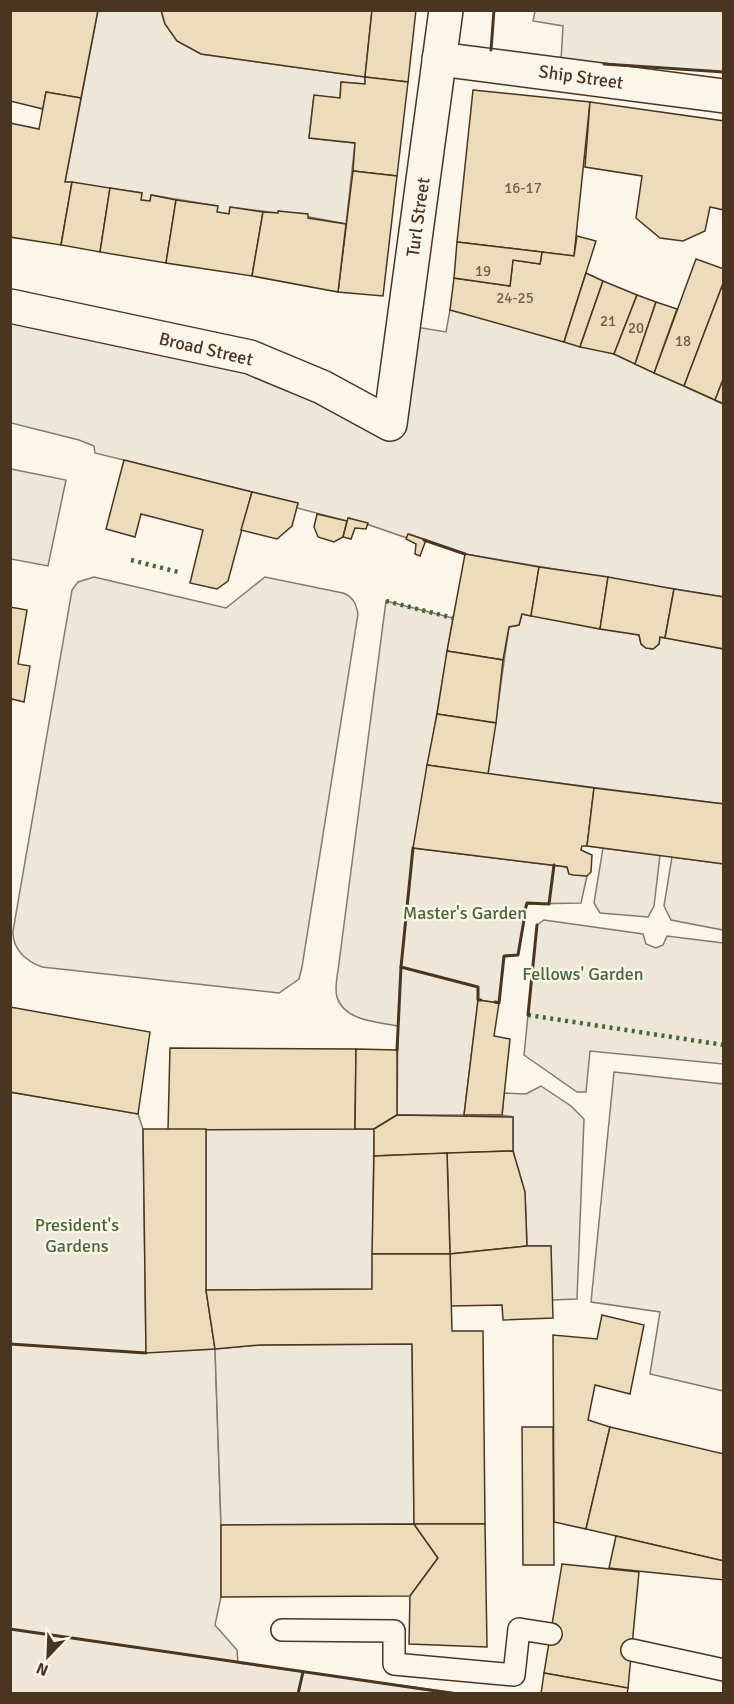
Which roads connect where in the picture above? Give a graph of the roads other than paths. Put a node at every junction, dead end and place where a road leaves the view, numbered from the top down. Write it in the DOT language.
graph roads {
  1 [pos="446,10"];
  2 [pos="439,59"];
  3 [pos="723,96"];
  4 [pos="10,306"];
  5 [pos="390,424"];
  6 [pos="282,1630"];
  7 [pos="551,1634"];
  8 [pos="632,1650"];
  9 [pos="723,1670"];
  1 -- 2 [label="street, Turl Street"];
  2 -- 3 [label="street, Ship Street"];
  2 -- 5 [label="street, Turl Street"];
  4 -- 5 [label="street, Broad Street"];
  6 -- 7 [label="lane"];
  8 -- 9 [label="lane"];
}
